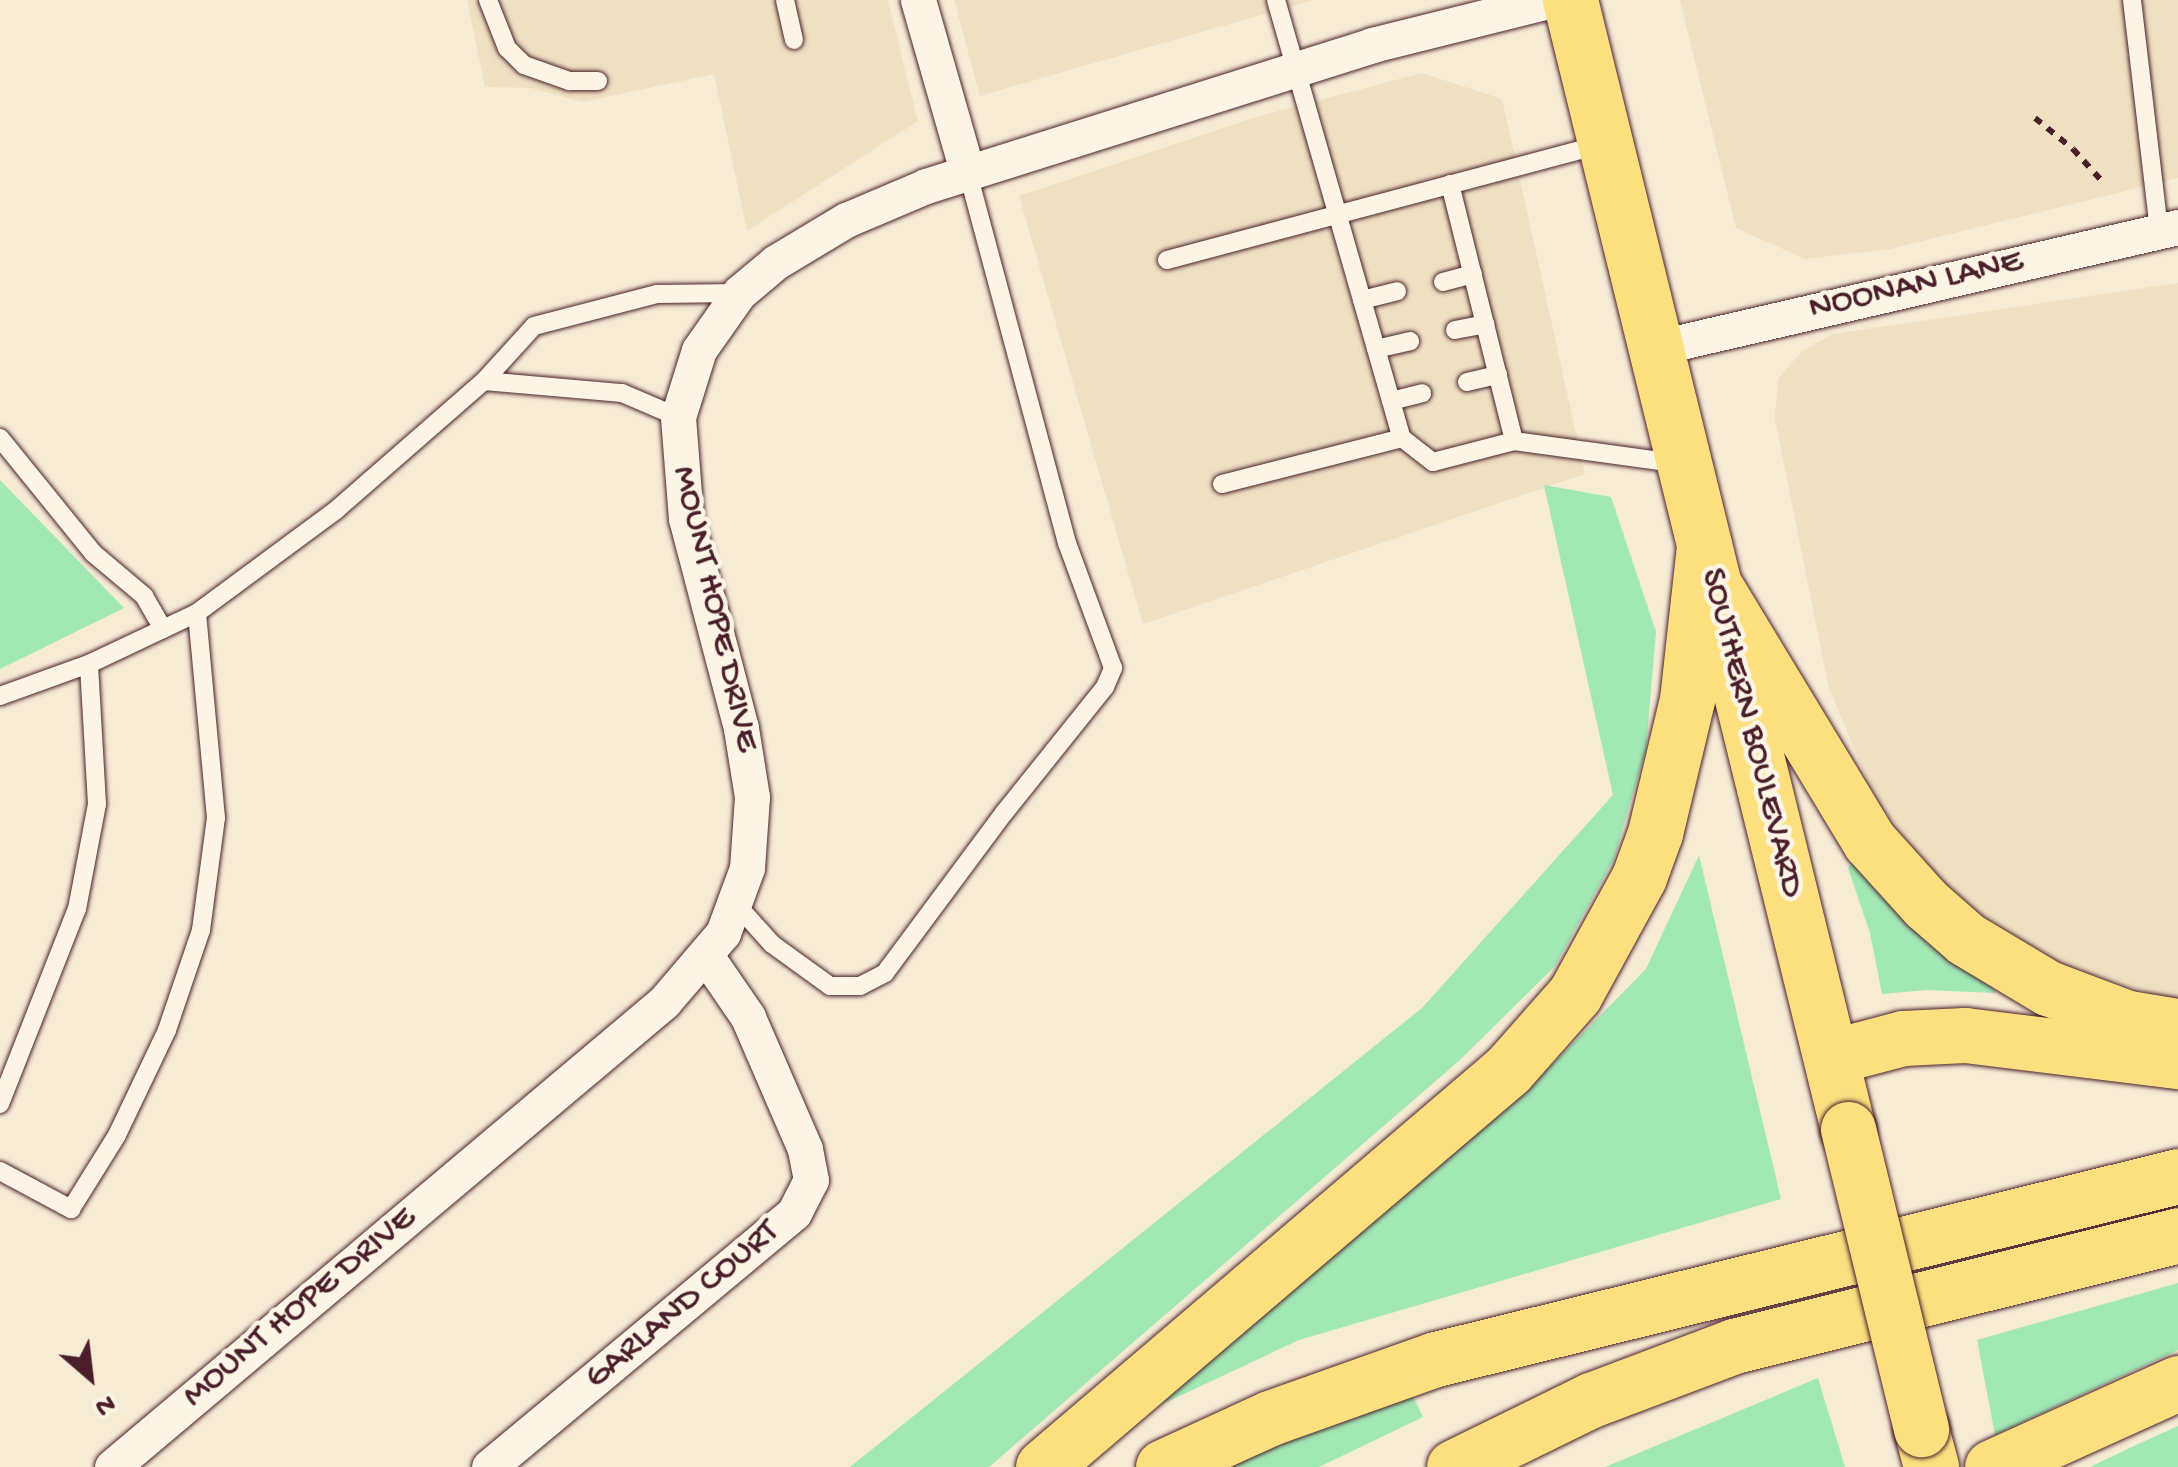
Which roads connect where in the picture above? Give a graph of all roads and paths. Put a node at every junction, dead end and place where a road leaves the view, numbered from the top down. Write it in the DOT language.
graph roads {
  1 [pos="488,0"];
  2 [pos="786,0"];
  3 [pos="918,0"];
  4 [pos="1276,0"];
  5 [pos="1552,0"];
  6 [pos="1570,0"];
  7 [pos="2132,0"];
  8 [pos="794,40"];
  9 [pos="1296,69"];
  10 [pos="598,81"];
  11 [pos="2035,118"];
  12 [pos="1605,144"];
  13 [pos="967,171"];
  14 [pos="2101,180"];
  15 [pos="1450,184"];
  16 [pos="1337,214"];
  17 [pos="2169,229"];
  18 [pos="1168,260"];
  19 [pos="1473,274"];
  20 [pos="1442,282"];
  21 [pos="738,292"];
  22 [pos="1398,292"];
  23 [pos="1362,300"];
  24 [pos="1486,324"];
  25 [pos="1454,330"];
  26 [pos="1410,340"];
  27 [pos="1376,348"];
  28 [pos="1655,348"];
  29 [pos="1498,374"];
  30 [pos="484,381"];
  31 [pos="1467,382"];
  32 [pos="1422,393"];
  33 [pos="1391,401"];
  34 [pos="678,417"];
  35 [pos="0,438"];
  36 [pos="1402,438"];
  37 [pos="1514,442"];
  38 [pos="1685,464"];
  39 [pos="1222,484"];
  40 [pos="1709,564"];
  41 [pos="197,612"];
  42 [pos="162,629"];
  43 [pos="89,664"];
  44 [pos="0,696"];
  45 [pos="736,904"];
  46 [pos="706,956"];
  47 [pos="2178,1026"];
  48 [pos="1830,1057"];
  49 [pos="2178,1061"];
  50 [pos="0,1104"];
  51 [pos="0,1172"];
  52 [pos="2178,1176"];
  53 [pos="2178,1234"];
  54 [pos="2178,1383"];
  55 [pos="1926,1448"];
  56 [pos="112,1467"];
  57 [pos="489,1467"];
  58 [pos="1043,1467"];
  59 [pos="1164,1467"];
  60 [pos="1454,1467"];
  61 [pos="1992,1467"];
  1 -- 10 [label="lane"];
  2 -- 8 [label="lane"];
  3 -- 13 [label="street"];
  4 -- 9 [label="lane"];
  5 -- 9 [label="street, MOUNT HOPE DRIVE"];
  6 -- 12 [label="main road, SOUTHERN BOULEVARD"];
  7 -- 17 [label="lane"];
  9 -- 13 [label="street, MOUNT HOPE DRIVE"];
  9 -- 16 [label="lane"];
  11 -- 14 [label="path"];
  12 -- 15 [label="lane"];
  12 -- 28 [label="main road, SOUTHERN BOULEVARD"];
  13 -- 21 [label="street, MOUNT HOPE DRIVE"];
  13 -- 45 [label="lane"];
  15 -- 16 [label="lane"];
  15 -- 19 [label="lane"];
  16 -- 18 [label="lane"];
  16 -- 23 [label="lane"];
  17 -- 28 [label="street, NOONAN LANE"];
  19 -- 20 [label="lane"];
  19 -- 24 [label="lane"];
  21 -- 30 [label="lane"];
  21 -- 34 [label="street, MOUNT HOPE DRIVE"];
  22 -- 23 [label="lane"];
  23 -- 27 [label="lane"];
  24 -- 25 [label="lane"];
  24 -- 29 [label="lane"];
  26 -- 27 [label="lane"];
  27 -- 33 [label="lane"];
  28 -- 38 [label="main road, SOUTHERN BOULEVARD"];
  29 -- 31 [label="lane"];
  29 -- 37 [label="lane"];
  30 -- 34 [label="lane"];
  30 -- 41 [label="lane"];
  32 -- 33 [label="lane"];
  33 -- 36 [label="lane"];
  34 -- 45 [label="street, MOUNT HOPE DRIVE"];
  35 -- 42 [label="lane"];
  36 -- 37 [label="lane"];
  36 -- 39 [label="lane"];
  37 -- 38 [label="lane"];
  38 -- 40 [label="main road, SOUTHERN BOULEVARD"];
  40 -- 47 [label="main road"];
  40 -- 48 [label="main road, SOUTHERN BOULEVARD"];
  40 -- 58 [label="main road"];
  41 -- 42 [label="lane"];
  41 -- 51 [label="lane"];
  42 -- 43 [label="lane"];
  43 -- 44 [label="lane"];
  43 -- 50 [label="lane"];
  45 -- 46 [label="street, MOUNT HOPE DRIVE"];
  46 -- 56 [label="street, MOUNT HOPE DRIVE"];
  46 -- 57 [label="street, GARLAND COURT"];
  48 -- 49 [label="main road"];
  48 -- 55 [label="main road, SOUTHERN BOULEVARD, bridge"];
  52 -- 59 [label="main road"];
  53 -- 60 [label="main road"];
  54 -- 61 [label="main road"];
}
